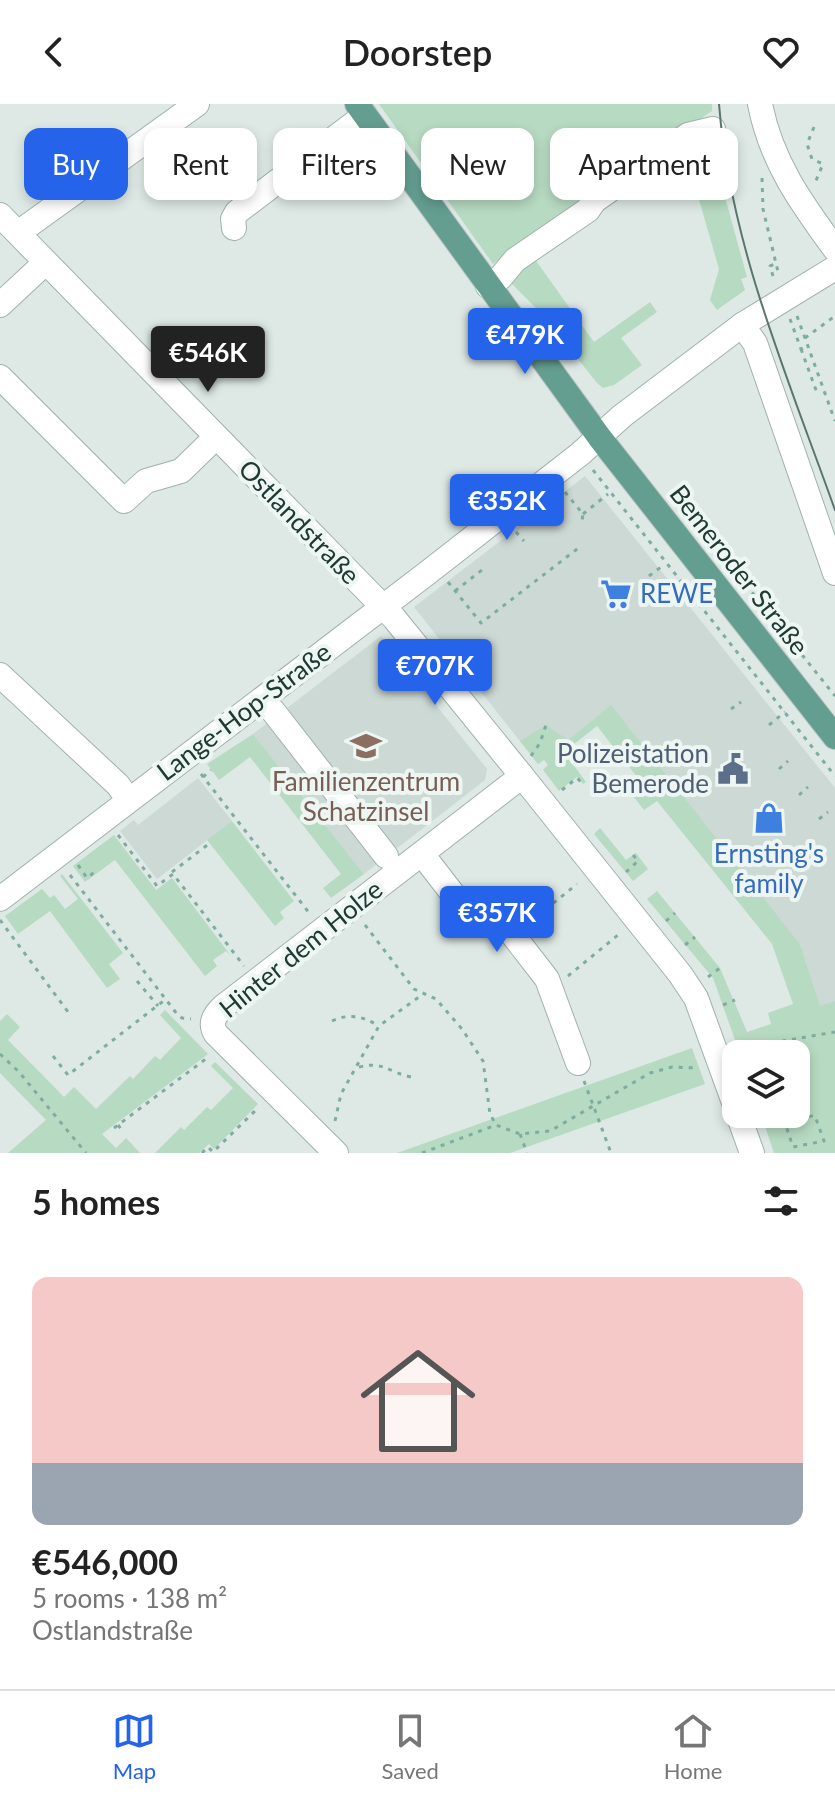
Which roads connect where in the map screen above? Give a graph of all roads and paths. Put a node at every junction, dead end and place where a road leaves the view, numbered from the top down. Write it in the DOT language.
graph roads {
  1 [pos="197,104"];
  2 [pos="361,110"];
  3 [pos="767,110"];
  4 [pos="814,127"];
  5 [pos="778,163"];
  6 [pos="814,185"];
  7 [pos="595,200"];
  8 [pos="0,215"];
  9 [pos="234,228"];
  10 [pos="18,233"];
  11 [pos="835,249"];
  12 [pos="45,263"];
  13 [pos="775,264"];
  14 [pos="835,268"];
  15 [pos="778,272"];
  16 [pos="773,276"];
  17 [pos="488,286"];
  18 [pos="0,305"];
  19 [pos="792,312"];
  20 [pos="835,316"];
  21 [pos="794,317"];
  22 [pos="742,325"];
  23 [pos="805,338"];
  24 [pos="809,346"];
  25 [pos="801,349"];
  26 [pos="0,377"];
  27 [pos="817,393"];
  28 [pos="835,421"];
  29 [pos="216,437"];
  30 [pos="600,438"];
  31 [pos="591,467"];
  32 [pos="563,488"];
  33 [pos="609,492"];
  34 [pos="583,514"];
  35 [pos="582,521"];
  36 [pos="513,527"];
  37 [pos="524,541"];
  38 [pos="581,546"];
  39 [pos="665,564"];
  40 [pos="733,568"];
  41 [pos="484,572"];
  42 [pos="835,573"];
  43 [pos="649,576"];
  44 [pos="446,579"];
  45 [pos="682,582"];
  46 [pos="455,591"];
  47 [pos="666,596"];
  48 [pos="382,606"];
  49 [pos="0,675"];
  50 [pos="835,696"];
  51 [pos="741,702"];
  52 [pos="731,709"];
  53 [pos="273,711"];
  54 [pos="785,712"];
  55 [pos="546,725"];
  56 [pos="769,725"];
  57 [pos="835,737"];
  58 [pos="788,761"];
  59 [pos="525,767"];
  60 [pos="779,769"];
  61 [pos="211,770"];
  62 [pos="199,771"];
  63 [pos="835,776"];
  64 [pos="203,777"];
  65 [pos="583,784"];
  66 [pos="808,787"];
  67 [pos="563,789"];
  68 [pos="799,795"];
  69 [pos="128,799"];
  70 [pos="234,800"];
  71 [pos="226,806"];
  72 [pos="828,812"];
  73 [pos="819,819"];
  74 [pos="115,831"];
  75 [pos="265,840"];
  76 [pos="210,843"];
  77 [pos="257,846"];
  78 [pos="422,854"];
  79 [pos="633,855"];
  80 [pos="386,856"];
  81 [pos="77,865"];
  82 [pos="65,869"];
  83 [pos="629,869"];
  84 [pos="97,870"];
  85 [pos="171,875"];
  86 [pos="87,878"];
  87 [pos="295,879"];
  88 [pos="577,884"];
  89 [pos="77,885"];
  90 [pos="287,885"];
  91 [pos="195,890"];
  92 [pos="189,895"];
  93 [pos="0,899"];
  94 [pos="101,902"];
  95 [pos="94,907"];
  96 [pos="675,913"];
  97 [pos="313,918"];
  98 [pos="0,920"];
  99 [pos="663,923"];
  100 [pos="366,927"];
  101 [pos="226,930"];
  102 [pos="220,935"];
  103 [pos="513,935"];
  104 [pos="618,935"];
  105 [pos="695,937"];
  106 [pos="131,941"];
  107 [pos="124,946"];
  108 [pos="682,947"];
  109 [pos="33,952"];
  110 [pos="27,957"];
  111 [pos="720,968"];
  112 [pos="246,969"];
  113 [pos="574,971"];
  114 [pos="708,977"];
  115 [pos="161,979"];
  116 [pos="137,981"];
  117 [pos="154,984"];
  118 [pos="62,992"];
  119 [pos="423,994"];
  120 [pos="56,996"];
  121 [pos="166,999"];
  122 [pos="735,1000"];
  123 [pos="158,1006"];
  124 [pos="719,1007"];
  125 [pos="71,1016"];
  126 [pos="191,1019"];
  127 [pos="138,1021"];
  128 [pos="332,1021"];
  129 [pos="142,1026"];
  130 [pos="379,1026"];
  131 [pos="835,1032"];
  132 [pos="787,1040"];
  133 [pos="0,1054"];
  134 [pos="212,1054"];
  135 [pos="53,1056"];
  136 [pos="578,1063"];
  137 [pos="722,1065"];
  138 [pos="195,1067"];
  139 [pos="359,1067"];
  140 [pos="199,1071"];
  141 [pos="188,1072"];
  142 [pos="71,1073"];
  143 [pos="193,1077"];
  144 [pos="411,1077"];
  145 [pos="73,1082"];
  146 [pos="162,1092"];
  147 [pos="167,1096"];
  148 [pos="261,1105"];
  149 [pos="592,1105"];
  150 [pos="137,1111"];
  151 [pos="141,1116"];
  152 [pos="782,1116"];
  153 [pos="496,1125"];
  154 [pos="743,1128"];
  155 [pos="124,1133"];
  156 [pos="520,1134"];
  157 [pos="328,1145"];
  158 [pos="86,1153"];
  159 [pos="202,1153"];
  160 [pos="422,1153"];
  161 [pos="527,1153"];
  162 [pos="611,1153"];
  163 [pos="752,1153"];
  1 -- 10 [label="street"];
  2 -- 9 [label="street"];
  2 -- 17 [label="main road, Bemeroder Straße"];
  3 -- 5 [label="street"];
  4 -- 6 [label="path"];
  5 -- 11 [label="street"];
  5 -- 13 [label="path"];
  7 -- 17 [label="street"];
  8 -- 10 [label="street, Ostlandstraße"];
  10 -- 12 [label="street, Ostlandstraße"];
  12 -- 18 [label="street"];
  12 -- 29 [label="street, Ostlandstraße"];
  13 -- 15 [label="path"];
  13 -- 16 [label="path"];
  14 -- 22 [label="street, Lange-Hop-Straße"];
  17 -- 30 [label="main road, Bemeroder Straße"];
  19 -- 21 [label="path"];
  20 -- 23 [label="path"];
  21 -- 23 [label="path"];
  21 -- 25 [label="path"];
  22 -- 30 [label="street, Lange-Hop-Straße"];
  22 -- 42 [label="street"];
  23 -- 24 [label="path"];
  24 -- 25 [label="path"];
  24 -- 28 [label="path"];
  25 -- 27 [label="path"];
  26 -- 29 [label="street, Ostlandstraße"];
  29 -- 48 [label="street, Ostlandstraße"];
  30 -- 48 [label="street, Lange-Hop-Straße"];
  30 -- 57 [label="main road, Bemeroder Straße"];
  31 -- 33 [label="path"];
  32 -- 34 [label="path"];
  33 -- 34 [label="path"];
  33 -- 39 [label="path"];
  34 -- 35 [label="path"];
  36 -- 37 [label="path"];
  38 -- 46 [label="path"];
  39 -- 43 [label="path"];
  39 -- 45 [label="path"];
  40 -- 50 [label="path"];
  41 -- 46 [label="path"];
  44 -- 46 [label="path"];
  45 -- 47 [label="path"];
  45 -- 54 [label="path"];
  48 -- 59 [label="street"];
  48 -- 69 [label="street, Lange-Hop-Straße"];
  49 -- 69 [label="street"];
  51 -- 52 [label="path"];
  53 -- 80 [label="street"];
  54 -- 56 [label="path"];
  54 -- 63 [label="path"];
  55 -- 59 [label="path"];
  58 -- 60 [label="path"];
  59 -- 78 [label="street, Hinter dem Holze"];
  59 -- 137 [label="street"];
  61 -- 64 [label="path"];
  62 -- 64 [label="path"];
  64 -- 71 [label="path"];
  65 -- 67 [label="path"];
  66 -- 68 [label="path"];
  69 -- 93 [label="street, Lange-Hop-Straße"];
  70 -- 71 [label="path"];
  71 -- 77 [label="path"];
  72 -- 73 [label="path"];
  74 -- 85 [label="path"];
  75 -- 77 [label="path"];
  76 -- 85 [label="path"];
  77 -- 90 [label="path"];
  78 -- 103 [label="street"];
  78 -- 157 [label="street, Hinter dem Holze"];
  79 -- 83 [label="path"];
  81 -- 86 [label="path"];
  82 -- 89 [label="path"];
  84 -- 86 [label="path"];
  85 -- 92 [label="path"];
  86 -- 89 [label="path"];
  87 -- 90 [label="path"];
  88 -- 103 [label="path"];
  89 -- 95 [label="path"];
  90 -- 97 [label="path"];
  91 -- 92 [label="path"];
  92 -- 102 [label="path"];
  94 -- 95 [label="path"];
  95 -- 107 [label="path"];
  96 -- 99 [label="path"];
  98 -- 110 [label="path"];
  100 -- 119 [label="path"];
  101 -- 102 [label="path"];
  102 -- 112 [label="path"];
  103 -- 136 [label="street"];
  104 -- 113 [label="path"];
  105 -- 108 [label="path"];
  106 -- 107 [label="path"];
  107 -- 117 [label="path"];
  109 -- 110 [label="path"];
  110 -- 120 [label="path"];
  111 -- 114 [label="path"];
  115 -- 117 [label="path"];
  116 -- 123 [label="path"];
  117 -- 121 [label="path"];
  118 -- 120 [label="path"];
  119 -- 130 [label="path"];
  119 -- 153 [label="path"];
  120 -- 125 [label="path"];
  121 -- 123 [label="path"];
  121 -- 126 [label="path"];
  122 -- 124 [label="path"];
  123 -- 127 [label="path"];
  127 -- 129 [label="path"];
  127 -- 142 [label="path"];
  128 -- 130 [label="path"];
  130 -- 139 [label="path"];
  131 -- 132 [label="path"];
  133 -- 158 [label="path"];
  134 -- 138 [label="path"];
  135 -- 142 [label="path"];
  136 -- 149 [label="path"];
  137 -- 149 [label="path"];
  138 -- 140 [label="path"];
  138 -- 141 [label="path"];
  139 -- 144 [label="path"];
  139 -- 157 [label="path"];
  141 -- 143 [label="path"];
  141 -- 146 [label="path"];
  142 -- 145 [label="path"];
  146 -- 147 [label="path"];
  146 -- 150 [label="path"];
  148 -- 159 [label="path"];
  149 -- 156 [label="path"];
  149 -- 162 [label="path"];
  150 -- 151 [label="path"];
  150 -- 155 [label="path"];
  152 -- 152 [label="path"];
  153 -- 156 [label="path"];
  153 -- 160 [label="path"];
  154 -- 163 [label="street"];
  156 -- 161 [label="path"];
}
